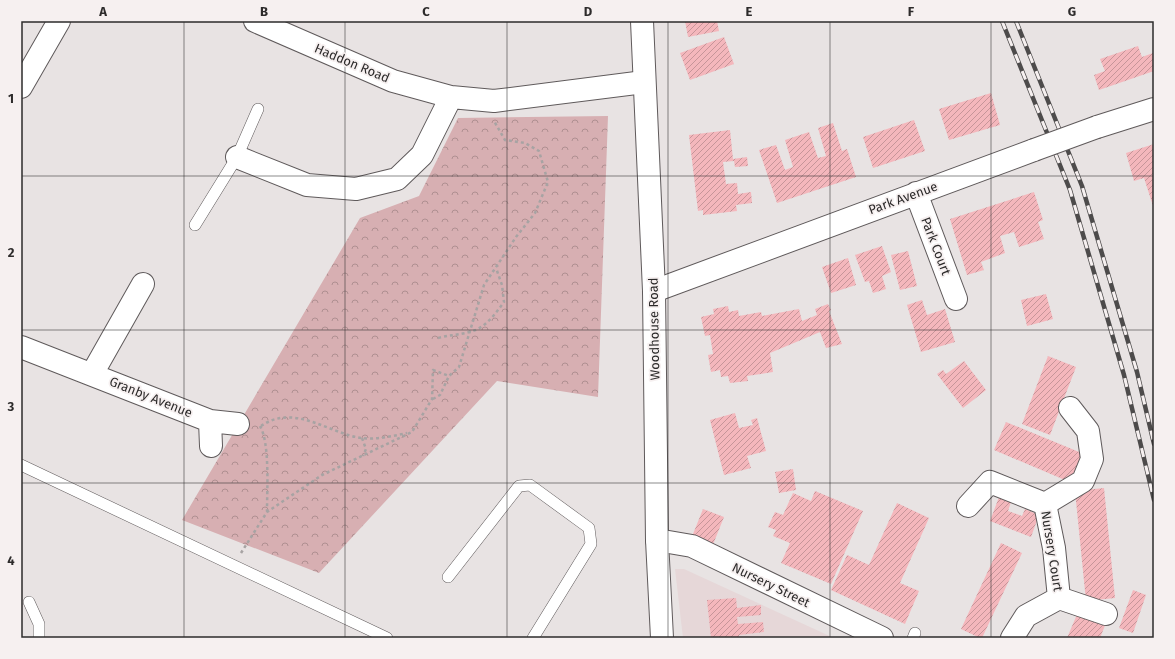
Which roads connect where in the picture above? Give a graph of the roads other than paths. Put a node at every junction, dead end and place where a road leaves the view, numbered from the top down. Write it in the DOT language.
graph roads {
  1 [pos="59,21"];
  2 [pos="255,21"];
  3 [pos="642,21"];
  4 [pos="644,82"];
  5 [pos="21,88"];
  6 [pos="451,97"];
  7 [pos="1154,108"];
  8 [pos="258,109"];
  9 [pos="237,157"];
  10 [pos="916,193"];
  11 [pos="195,225"];
  12 [pos="143,284"];
  13 [pos="654,291"];
  14 [pos="956,299"];
  15 [pos="21,347"];
  16 [pos="92,374"];
  17 [pos="1070,408"];
  18 [pos="210,421"];
  19 [pos="238,424"];
  20 [pos="211,446"];
  21 [pos="21,465"];
  22 [pos="1045,504"];
  23 [pos="968,506"];
  24 [pos="656,540"];
  25 [pos="448,577"];
  26 [pos="1059,598"];
  27 [pos="28,602"];
  28 [pos="1106,614"];
  29 [pos="39,638"];
  30 [pos="387,638"];
  31 [pos="533,638"];
  32 [pos="662,638"];
  33 [pos="882,638"];
  34 [pos="1012,638"];
  1 -- 5 [label="main road"];
  2 -- 6 [label="main road, Haddon Road"];
  3 -- 4 [label="main road, Woodhouse Road"];
  4 -- 6 [label="main road, Haddon Road"];
  4 -- 13 [label="main road, Woodhouse Road"];
  6 -- 9 [label="main road"];
  7 -- 10 [label="main road, Park Avenue, bridge"];
  8 -- 9 [label="lane"];
  9 -- 11 [label="lane"];
  10 -- 13 [label="main road, Park Avenue"];
  10 -- 14 [label="main road, Park Court"];
  12 -- 16 [label="main road, Granby Avenue"];
  13 -- 24 [label="main road, Woodhouse Road"];
  15 -- 16 [label="main road, Granby Avenue"];
  16 -- 18 [label="main road, Granby Avenue"];
  17 -- 22 [label="main road, Nursery Court"];
  18 -- 19 [label="main road, Granby Avenue"];
  18 -- 20 [label="main road"];
  21 -- 30 [label="lane"];
  22 -- 23 [label="main road, Nursery Court"];
  22 -- 26 [label="main road, Nursery Court"];
  24 -- 32 [label="main road, Woodhouse Road"];
  24 -- 33 [label="main road, Nursery Street"];
  25 -- 31 [label="lane"];
  26 -- 28 [label="main road, Nursery Court"];
  26 -- 34 [label="main road, Nursery Court"];
  27 -- 29 [label="lane"];
}
